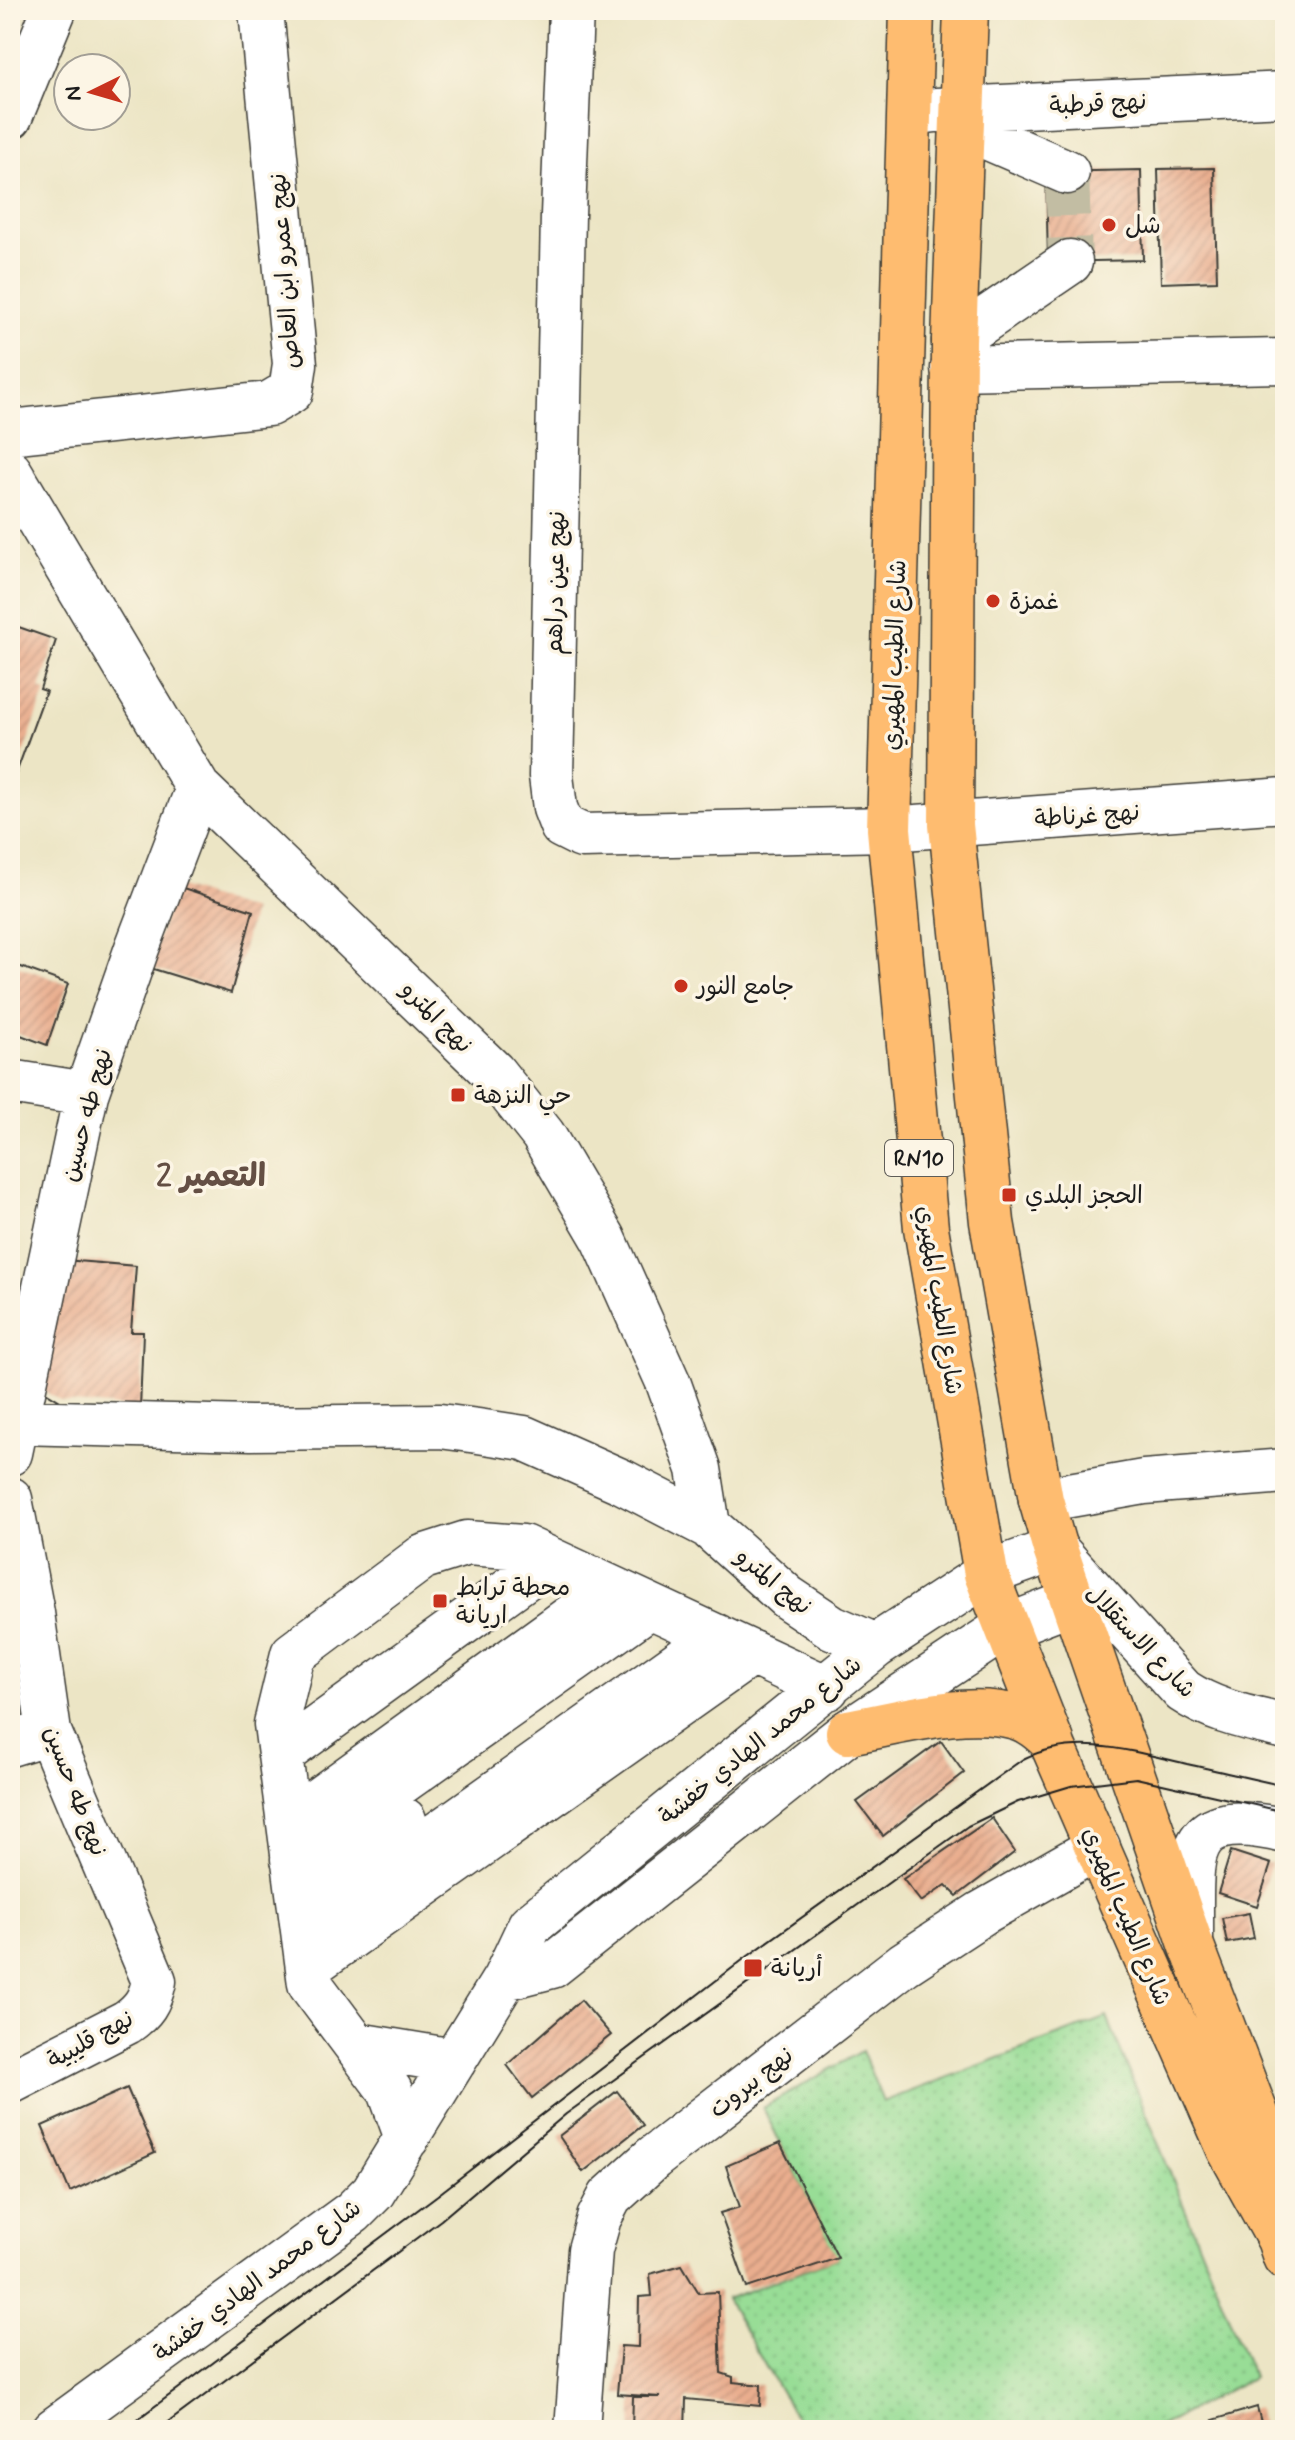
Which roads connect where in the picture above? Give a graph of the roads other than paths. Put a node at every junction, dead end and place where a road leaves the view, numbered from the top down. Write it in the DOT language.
graph roads {
  1 [pos="54,10"];
  2 [pos="261,10"];
  3 [pos="571,10"];
  4 [pos="912,10"];
  5 [pos="966,10"];
  6 [pos="1285,94"];
  7 [pos="910,113"];
  8 [pos="10,117"];
  9 [pos="962,118"];
  10 [pos="1067,172"];
  11 [pos="1070,262"];
  12 [pos="954,354"];
  13 [pos="1285,361"];
  14 [pos="10,432"];
  15 [pos="10,472"];
  16 [pos="198,788"];
  17 [pos="1285,800"];
  18 [pos="951,825"];
  19 [pos="889,829"];
  20 [pos="10,1082"];
  21 [pos="86,1094"];
  22 [pos="13,1438"];
  23 [pos="1285,1471"];
  24 [pos="10,1499"];
  25 [pos="1041,1500"];
  26 [pos="708,1526"];
  27 [pos="1055,1549"];
  28 [pos="567,1568"];
  29 [pos="986,1574"];
  30 [pos="1074,1601"];
  31 [pos="1006,1627"];
  32 [pos="700,1629"];
  33 [pos="876,1646"];
  34 [pos="827,1688"];
  35 [pos="1285,1727"];
  36 [pos="848,1732"];
  37 [pos="29,1738"];
  38 [pos="1052,1741"];
  39 [pos="1285,1831"];
  40 [pos="291,1843"];
  41 [pos="1098,1847"];
  42 [pos="1191,1944"];
  43 [pos="505,1978"];
  44 [pos="154,1981"];
  45 [pos="357,2045"];
  46 [pos="454,2061"];
  47 [pos="10,2082"];
  48 [pos="1259,2136"];
  49 [pos="407,2138"];
  50 [pos="1282,2248"];
  51 [pos="54,2430"];
  52 [pos="577,2430"];
  1 -- 8 [label="street"];
  2 -- 14 [label="street, نهج عمرو ابن العاص"];
  3 -- 19 [label="street, نهج عين دراهم"];
  4 -- 7 [label="main road, شارع الطيب المهيري / RN10"];
  5 -- 9 [label="main road, شارع الطيب المهيري / RN10"];
  6 -- 9 [label="street, نهج قرطبة"];
  7 -- 9 [label="street, نهج قرطبة"];
  7 -- 19 [label="main road, شارع الطيب المهيري / RN10"];
  9 -- 10 [label="street"];
  9 -- 12 [label="main road, شارع الطيب المهيري / RN10"];
  11 -- 12 [label="street"];
  12 -- 13 [label="street"];
  12 -- 18 [label="main road, شارع الطيب المهيري / RN10"];
  15 -- 16 [label="street, نهج المترو"];
  16 -- 21 [label="street, نهج طه حسين"];
  16 -- 26 [label="street, نهج المترو"];
  17 -- 18 [label="street, نهج غرناطة"];
  18 -- 19 [label="street, نهج غرناطة"];
  18 -- 25 [label="main road, شارع الطيب المهيري / RN10"];
  19 -- 29 [label="main road, شارع الطيب المهيري / RN10"];
  20 -- 21 [label="street"];
  21 -- 22 [label="street, نهج طه حسين"];
  22 -- 26 [label="street"];
  23 -- 25 [label="street"];
  24 -- 37 [label="street, نهج طه حسين"];
  25 -- 27 [label="main road, شارع الطيب المهيري / RN10"];
  26 -- 33 [label="street, نهج المترو"];
  27 -- 29 [label="street, شارع محمد الهادي خفشة"];
  27 -- 30 [label="main road, شارع الطيب المهيري / RN10"];
  27 -- 35 [label="street, شارع الاستقلال"];
  28 -- 32 [label="street"];
  28 -- 40 [label="street"];
  28 -- 40 [label="street"];
  28 -- 40 [label="street"];
  29 -- 31 [label="main road, شارع الطيب المهيري / RN10"];
  29 -- 33 [label="street, شارع محمد الهادي خفشة"];
  30 -- 31 [label="street, شارع محمد الهادي خفشة"];
  30 -- 42 [label="main road, شارع الطيب المهيري / RN10"];
  31 -- 36 [label="street, شارع محمد الهادي خفشة"];
  31 -- 38 [label="main road, شارع الطيب المهيري / RN10"];
  32 -- 34 [label="street"];
  32 -- 40 [label="street"];
  32 -- 40 [label="street"];
  33 -- 34 [label="street, شارع محمد الهادي خفشة"];
  34 -- 43 [label="street, شارع محمد الهادي خفشة"];
  36 -- 38 [label="main road"];
  36 -- 43 [label="street, شارع محمد الهادي خفشة"];
  37 -- 44 [label="street, نهج طه حسين"];
  38 -- 41 [label="main road, شارع الطيب المهيري / RN10"];
  39 -- 42 [label="street"];
  40 -- 45 [label="street"];
  41 -- 48 [label="main road, شارع الطيب المهيري / RN10"];
  41 -- 52 [label="street, نهج بيروت"];
  42 -- 48 [label="main road, شارع الطيب المهيري / RN10"];
  43 -- 46 [label="street, شارع محمد الهادي خفشة"];
  44 -- 47 [label="street, نهج قليبية"];
  45 -- 46 [label="street"];
  45 -- 49 [label="street"];
  46 -- 49 [label="street, شارع محمد الهادي خفشة"];
  48 -- 50 [label="main road, شارع الطيب المهيري / RN10"];
  49 -- 51 [label="street, شارع محمد الهادي خفشة"];
}
